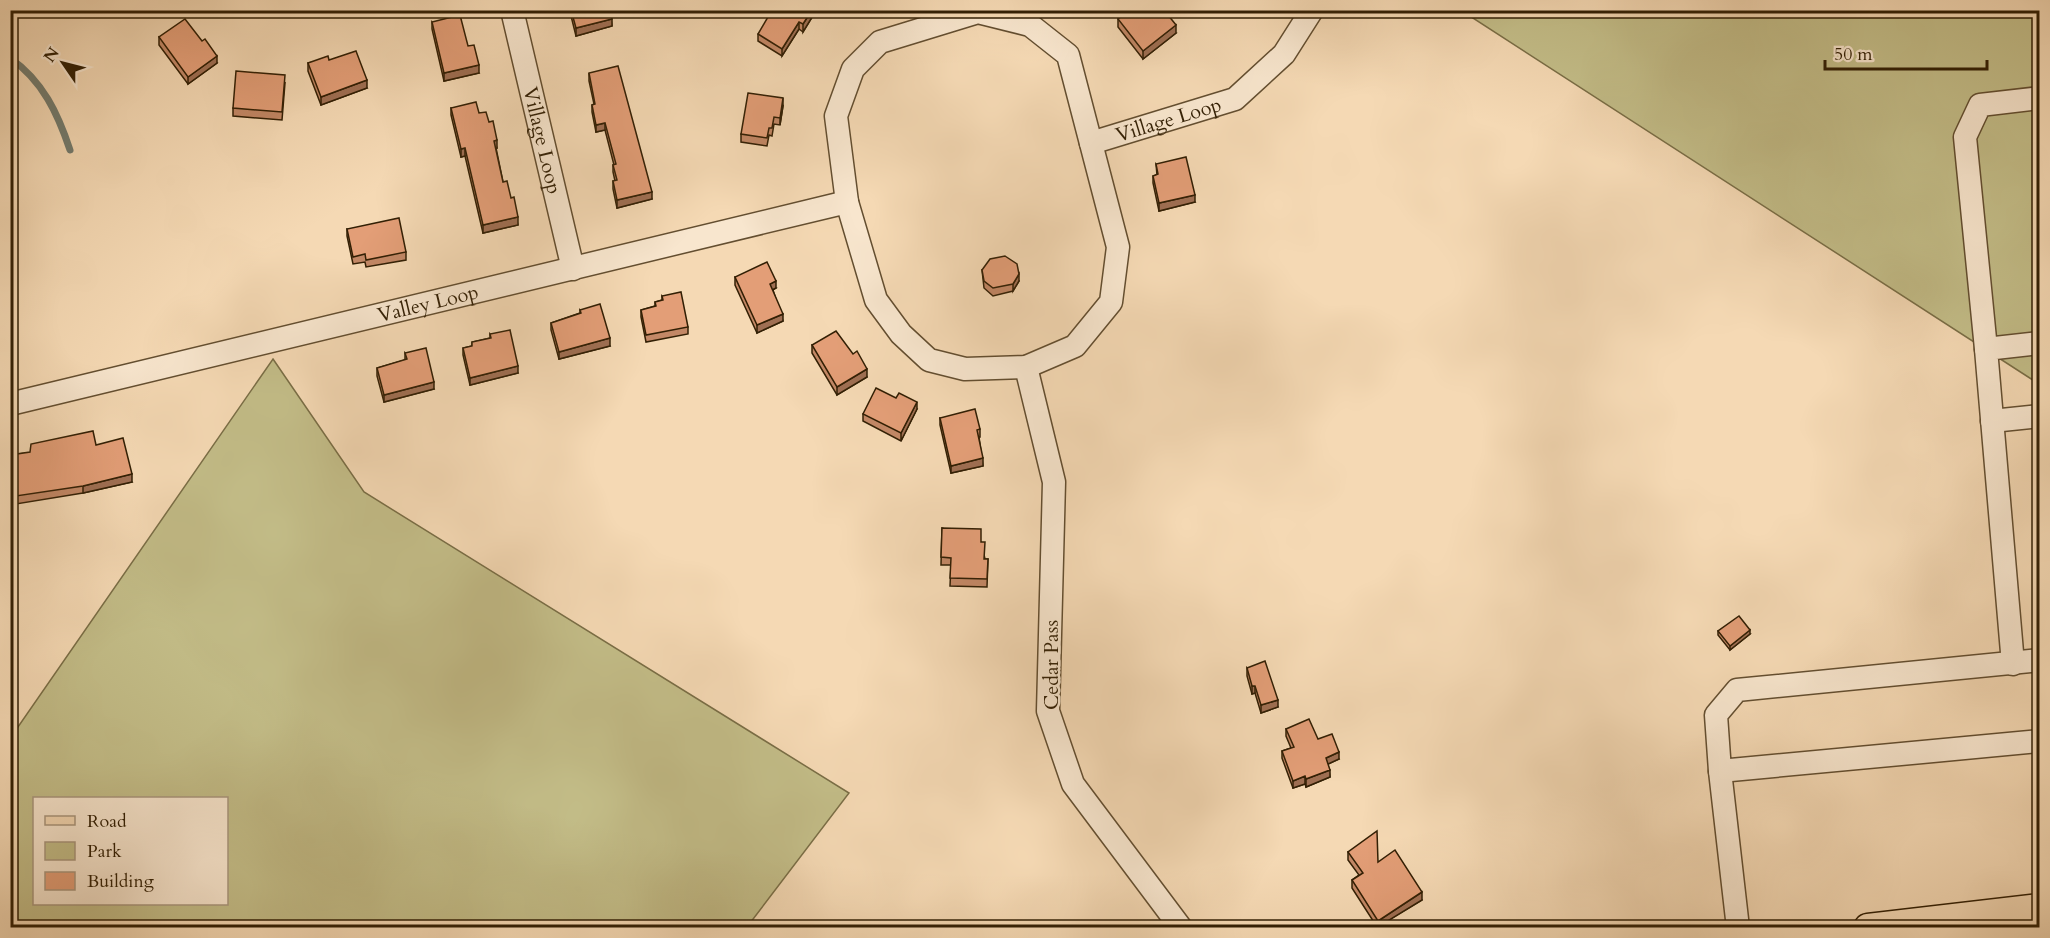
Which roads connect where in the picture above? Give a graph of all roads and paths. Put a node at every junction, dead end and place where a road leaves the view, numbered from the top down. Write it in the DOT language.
graph roads {
  1 [pos="512,10"];
  2 [pos="1312,10"];
  3 [pos="934,18"];
  4 [pos="2040,98"];
  5 [pos="1091,143"];
  6 [pos="847,202"];
  7 [pos="573,269"];
  8 [pos="2040,344"];
  9 [pos="1986,349"];
  10 [pos="1026,367"];
  11 [pos="10,404"];
  12 [pos="2040,416"];
  13 [pos="1992,421"];
  14 [pos="2040,660"];
  15 [pos="2013,664"];
  16 [pos="2040,741"];
  17 [pos="1720,771"];
  18 [pos="2040,908"];
  19 [pos="1181,927"];
  20 [pos="1738,927"];
  21 [pos="1868,927"];
  1 -- 7 [label="street, Village Loop"];
  2 -- 5 [label="street, Village Loop"];
  3 -- 5 [label="street"];
  3 -- 6 [label="street"];
  4 -- 9 [label="street"];
  5 -- 10 [label="street"];
  6 -- 7 [label="street, Valley Loop"];
  6 -- 10 [label="street"];
  7 -- 11 [label="street, Valley Loop"];
  8 -- 9 [label="street"];
  9 -- 13 [label="street"];
  10 -- 19 [label="street, Cedar Pass"];
  12 -- 13 [label="street"];
  13 -- 15 [label="street"];
  14 -- 15 [label="street"];
  15 -- 17 [label="street"];
  16 -- 17 [label="street"];
  17 -- 20 [label="street"];
  18 -- 21 [label="main road"];
}
